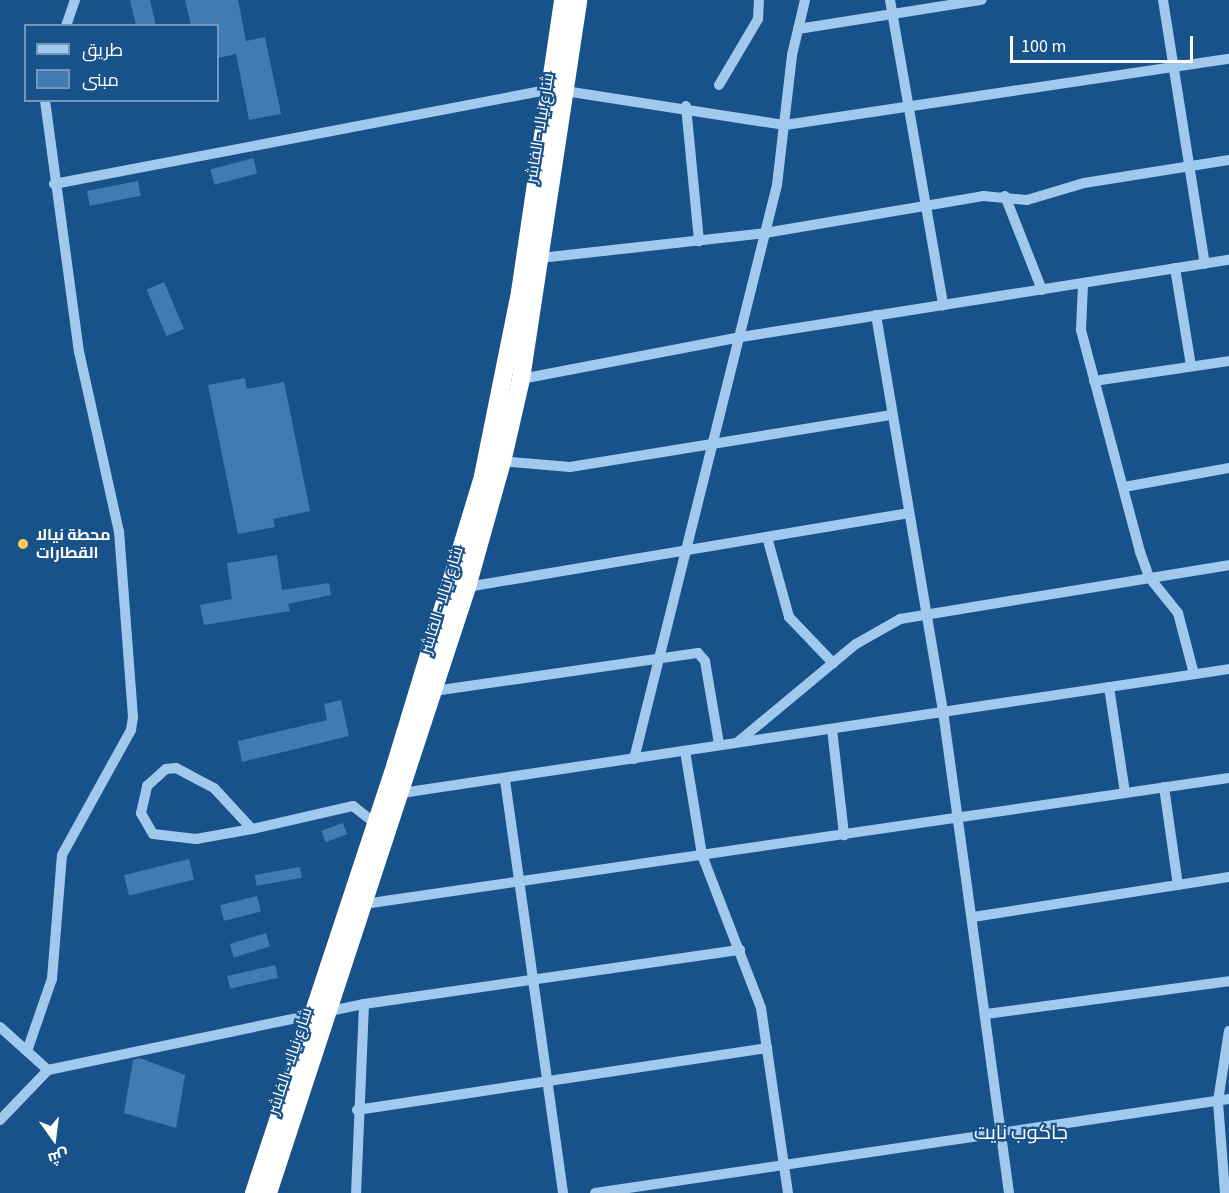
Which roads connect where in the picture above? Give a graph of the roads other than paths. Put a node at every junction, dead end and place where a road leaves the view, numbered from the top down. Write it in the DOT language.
graph roads {
  1 [pos="75,0"];
  2 [pos="563,0"];
  3 [pos="578,0"];
  4 [pos="759,0"];
  5 [pos="805,0"];
  6 [pos="890,0"];
  7 [pos="982,0"];
  8 [pos="1163,0"];
  9 [pos="892,13"];
  10 [pos="67,24"];
  11 [pos="798,30"];
  12 [pos="1229,59"];
  13 [pos="1173,68"];
  14 [pos="719,85"];
  15 [pos="559,89"];
  16 [pos="45,102"];
  17 [pos="686,106"];
  18 [pos="910,108"];
  19 [pos="785,125"];
  20 [pos="1229,160"];
  21 [pos="1190,166"];
  22 [pos="54,184"];
  23 [pos="1005,196"];
  24 [pos="928,207"];
  25 [pos="765,233"];
  26 [pos="699,241"];
  27 [pos="540,258"];
  28 [pos="1229,260"];
  29 [pos="1205,264"];
  30 [pos="1175,268"];
  31 [pos="1083,284"];
  32 [pos="1042,290"];
  33 [pos="943,305"];
  34 [pos="876,315"];
  35 [pos="741,337"];
  36 [pos="1229,361"];
  37 [pos="1191,366"];
  38 [pos="521,379"];
  39 [pos="1094,381"];
  40 [pos="892,415"];
  41 [pos="715,445"];
  42 [pos="495,461"];
  43 [pos="1229,468"];
  44 [pos="1124,488"];
  45 [pos="908,513"];
  46 [pos="767,537"];
  47 [pos="690,550"];
  48 [pos="1229,565"];
  49 [pos="1149,577"];
  50 [pos="467,587"];
  51 [pos="925,615"];
  52 [pos="660,656"];
  53 [pos="833,663"];
  54 [pos="1229,669"];
  55 [pos="1194,674"];
  56 [pos="1108,687"];
  57 [pos="434,691"];
  58 [pos="943,711"];
  59 [pos="832,729"];
  60 [pos="739,741"];
  61 [pos="719,744"];
  62 [pos="685,751"];
  63 [pos="634,759"];
  64 [pos="1229,778"];
  65 [pos="505,780"];
  66 [pos="1164,787"];
  67 [pos="1125,793"];
  68 [pos="393,794"];
  69 [pos="958,818"];
  70 [pos="252,829"];
  71 [pos="381,829"];
  72 [pos="844,835"];
  73 [pos="702,855"];
  74 [pos="1229,877"];
  75 [pos="521,883"];
  76 [pos="1178,885"];
  77 [pos="364,904"];
  78 [pos="973,916"];
  79 [pos="348,926"];
  80 [pos="740,950"];
  81 [pos="532,979"];
  82 [pos="1229,981"];
  83 [pos="364,1004"];
  84 [pos="321,1010"];
  85 [pos="986,1014"];
  86 [pos="0,1027"];
  87 [pos="1229,1031"];
  88 [pos="768,1048"];
  89 [pos="27,1051"];
  90 [pos="48,1070"];
  91 [pos="548,1084"];
  92 [pos="1223,1100"];
  93 [pos="357,1110"];
  94 [pos="0,1120"];
  95 [pos="998,1133"];
  96 [pos="783,1164"];
  97 [pos="254,1193"];
  98 [pos="268,1193"];
  99 [pos="356,1193"];
  100 [pos="563,1193"];
  101 [pos="595,1193"];
  102 [pos="788,1193"];
  103 [pos="1009,1193"];
  104 [pos="1225,1193"];
  1 -- 10 [label="street"];
  2 -- 15 [label="highway, شارع نيالا - الفاشر"];
  3 -- 15 [label="highway, شارع نيالا - الفاشر"];
  4 -- 14 [label="street"];
  5 -- 11 [label="street"];
  6 -- 9 [label="street"];
  7 -- 9 [label="street"];
  8 -- 13 [label="street"];
  9 -- 11 [label="street"];
  9 -- 18 [label="street"];
  11 -- 19 [label="street"];
  12 -- 13 [label="street"];
  13 -- 18 [label="street"];
  13 -- 21 [label="street"];
  15 -- 17 [label="street"];
  15 -- 22 [label="street"];
  15 -- 27 [label="highway, شارع نيالا - الفاشر"];
  15 -- 42 [label="highway, شارع نيالا - الفاشر"];
  16 -- 22 [label="street"];
  17 -- 19 [label="street"];
  17 -- 26 [label="street"];
  18 -- 19 [label="street"];
  18 -- 24 [label="street"];
  19 -- 25 [label="street"];
  20 -- 21 [label="street"];
  21 -- 23 [label="street"];
  21 -- 29 [label="street"];
  22 -- 89 [label="street"];
  23 -- 24 [label="street"];
  23 -- 32 [label="street"];
  24 -- 25 [label="street"];
  24 -- 33 [label="street"];
  25 -- 26 [label="street"];
  25 -- 35 [label="street"];
  26 -- 27 [label="street"];
  27 -- 38 [label="highway, شارع نيالا - الفاشر"];
  28 -- 29 [label="street"];
  29 -- 30 [label="street"];
  30 -- 31 [label="street"];
  30 -- 37 [label="street"];
  31 -- 32 [label="street"];
  31 -- 39 [label="street"];
  32 -- 33 [label="street"];
  33 -- 34 [label="street"];
  34 -- 35 [label="street"];
  34 -- 40 [label="street"];
  35 -- 38 [label="street"];
  35 -- 41 [label="street"];
  36 -- 37 [label="street"];
  37 -- 39 [label="street"];
  38 -- 42 [label="highway, شارع نيالا - الفاشر"];
  39 -- 44 [label="street"];
  40 -- 41 [label="street"];
  40 -- 45 [label="street"];
  41 -- 42 [label="street"];
  41 -- 47 [label="street"];
  42 -- 50 [label="highway, شارع نيالا - الفاشر"];
  42 -- 68 [label="highway, شارع نيالا - الفاشر"];
  43 -- 44 [label="street"];
  44 -- 49 [label="street"];
  45 -- 46 [label="street"];
  45 -- 51 [label="street"];
  46 -- 47 [label="street"];
  46 -- 53 [label="street"];
  47 -- 50 [label="street"];
  47 -- 52 [label="street"];
  48 -- 49 [label="street"];
  49 -- 51 [label="street"];
  49 -- 55 [label="street"];
  50 -- 57 [label="highway, شارع نيالا - الفاشر"];
  51 -- 53 [label="street"];
  51 -- 58 [label="street"];
  52 -- 57 [label="street"];
  52 -- 61 [label="street"];
  52 -- 63 [label="street"];
  53 -- 60 [label="street"];
  54 -- 55 [label="street"];
  55 -- 56 [label="street"];
  56 -- 58 [label="street"];
  56 -- 67 [label="street"];
  57 -- 68 [label="highway, شارع نيالا - الفاشر"];
  58 -- 59 [label="street"];
  58 -- 69 [label="street"];
  59 -- 60 [label="street"];
  59 -- 72 [label="street"];
  60 -- 61 [label="street"];
  61 -- 62 [label="street"];
  62 -- 63 [label="street"];
  62 -- 73 [label="street"];
  63 -- 65 [label="street"];
  64 -- 66 [label="street"];
  65 -- 68 [label="street"];
  65 -- 75 [label="street"];
  66 -- 67 [label="street"];
  66 -- 76 [label="street"];
  67 -- 69 [label="street"];
  68 -- 71 [label="highway, شارع نيالا - الفاشر"];
  69 -- 72 [label="street"];
  69 -- 78 [label="street"];
  70 -- 70 [label="street"];
  70 -- 71 [label="street"];
  71 -- 77 [label="highway, شارع نيالا - الفاشر"];
  71 -- 79 [label="highway, شارع نيالا - الفاشر"];
  72 -- 73 [label="street"];
  73 -- 75 [label="street"];
  73 -- 80 [label="street"];
  74 -- 76 [label="street"];
  75 -- 77 [label="street"];
  75 -- 81 [label="street"];
  76 -- 78 [label="street"];
  77 -- 79 [label="highway, شارع نيالا - الفاشر"];
  78 -- 85 [label="street"];
  79 -- 84 [label="highway, شارع نيالا - الفاشر"];
  80 -- 81 [label="street"];
  80 -- 88 [label="street"];
  81 -- 83 [label="street"];
  81 -- 91 [label="street"];
  82 -- 85 [label="street"];
  83 -- 84 [label="street"];
  83 -- 93 [label="street"];
  84 -- 90 [label="street"];
  84 -- 97 [label="highway, شارع نيالا - الفاشر"];
  84 -- 98 [label="highway, شارع نيالا - الفاشر"];
  85 -- 95 [label="street"];
  86 -- 89 [label="street"];
  87 -- 92 [label="street"];
  88 -- 91 [label="street"];
  88 -- 96 [label="street"];
  89 -- 90 [label="street"];
  90 -- 94 [label="street"];
  91 -- 93 [label="street"];
  91 -- 100 [label="street"];
  92 -- 95 [label="street"];
  92 -- 104 [label="street"];
  93 -- 99 [label="street"];
  95 -- 96 [label="street"];
  95 -- 103 [label="street"];
  96 -- 101 [label="street"];
  96 -- 102 [label="street"];
}
